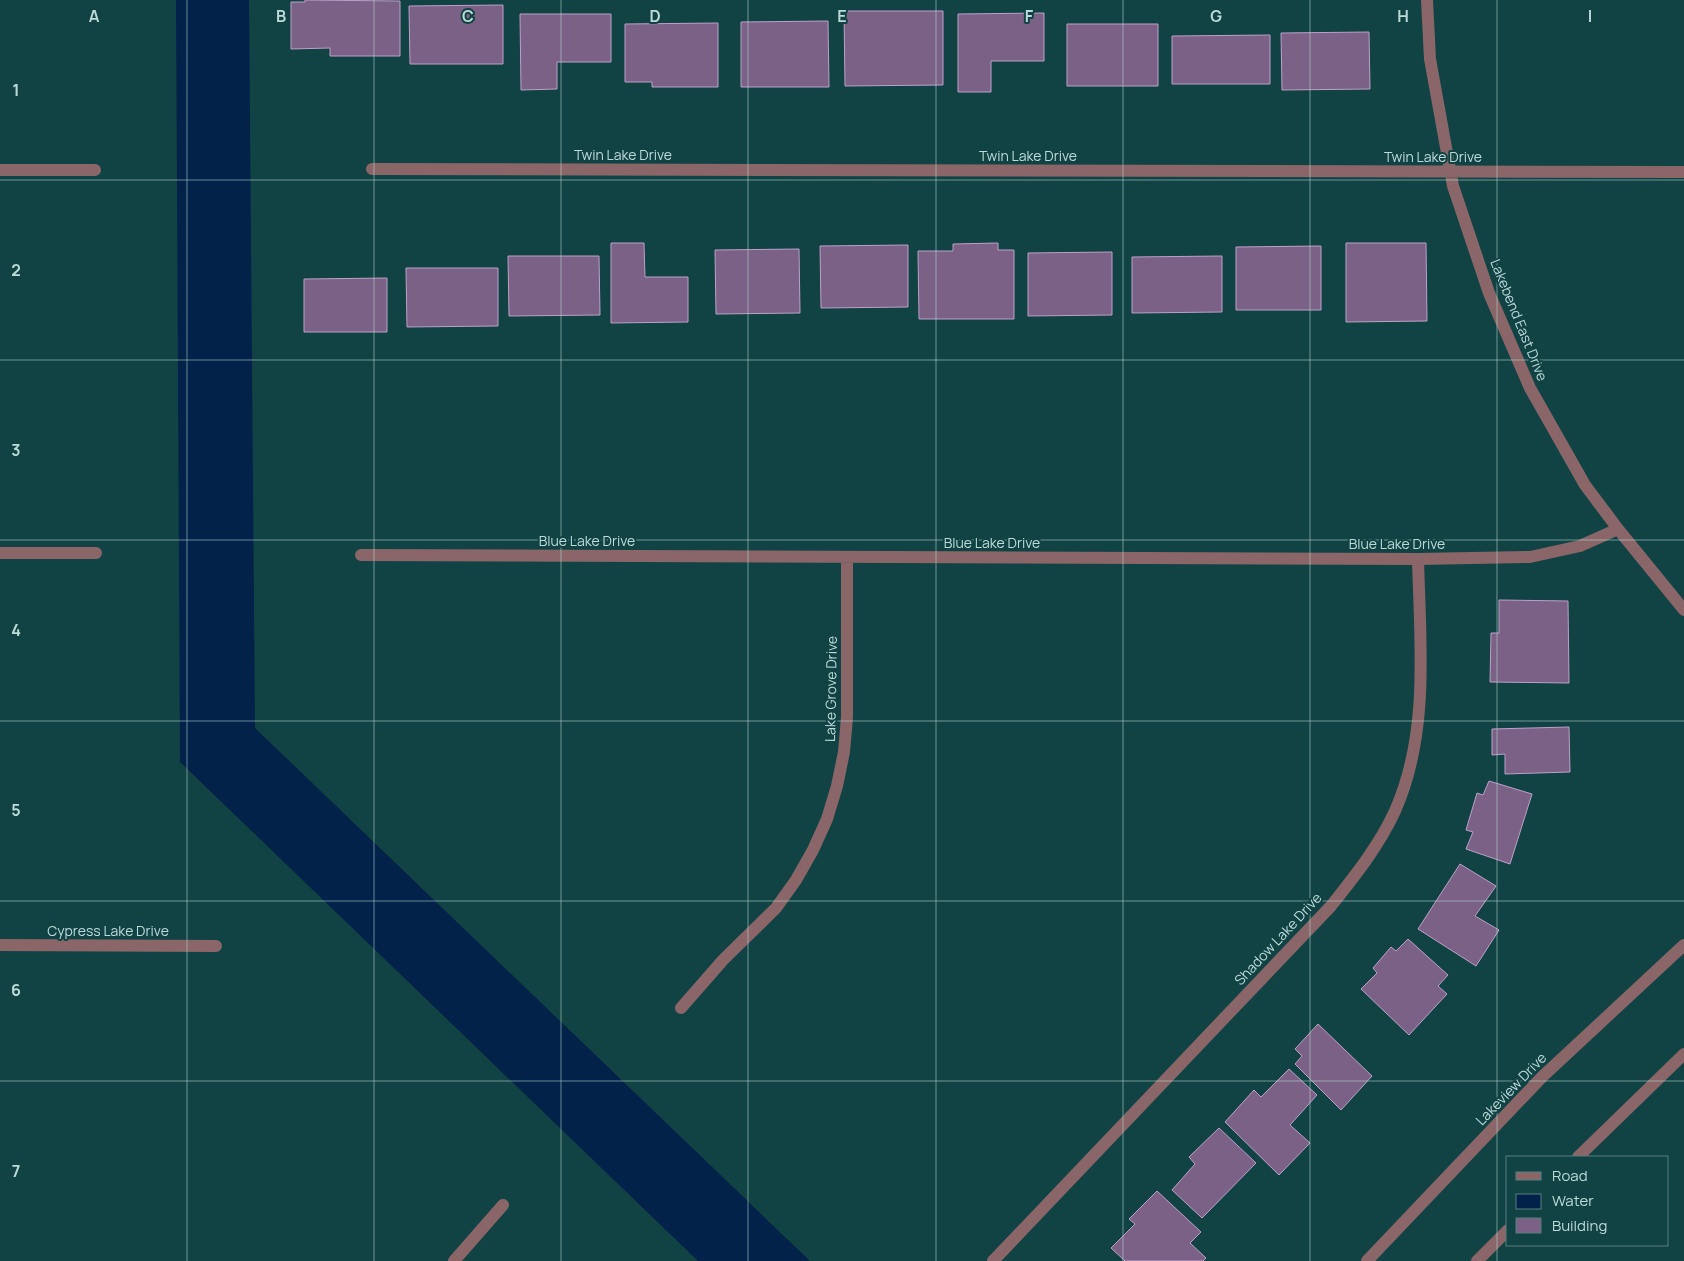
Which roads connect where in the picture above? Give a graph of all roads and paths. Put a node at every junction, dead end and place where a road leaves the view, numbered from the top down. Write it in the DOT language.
graph roads {
  1 [pos="1427,0"];
  2 [pos="372,169"];
  3 [pos="0,170"];
  4 [pos="95,170"];
  5 [pos="1451,172"];
  6 [pos="1684,172"];
  7 [pos="1618,529"];
  8 [pos="0,553"];
  9 [pos="96,553"];
  10 [pos="361,555"];
  11 [pos="847,557"];
  12 [pos="1418,559"];
  13 [pos="1684,610"];
  14 [pos="1684,945"];
  15 [pos="0,946"];
  16 [pos="216,946"];
  17 [pos="681,1008"];
  18 [pos="1684,1054"];
  19 [pos="1579,1156"];
  20 [pos="504,1205"];
  21 [pos="1506,1232"];
  22 [pos="454,1261"];
  23 [pos="993,1261"];
  24 [pos="1366,1261"];
  25 [pos="1478,1261"];
  1 -- 5 [label="street, Lakebend East Drive"];
  2 -- 5 [label="street, Twin Lake Drive"];
  3 -- 4 [label="street"];
  5 -- 6 [label="street, Twin Lake Drive"];
  5 -- 7 [label="street, Lakebend East Drive"];
  7 -- 12 [label="street, Blue Lake Drive"];
  7 -- 13 [label="street, Lakebend East Drive"];
  8 -- 9 [label="street"];
  10 -- 11 [label="street, Blue Lake Drive"];
  11 -- 12 [label="street, Blue Lake Drive"];
  11 -- 17 [label="street, Lake Grove Drive"];
  12 -- 23 [label="street, Shadow Lake Drive"];
  14 -- 24 [label="street, Lakeview Drive"];
  15 -- 16 [label="street, Cypress Lake Drive"];
  18 -- 19 [label="street"];
  20 -- 22 [label="street"];
  21 -- 25 [label="street"];
}
